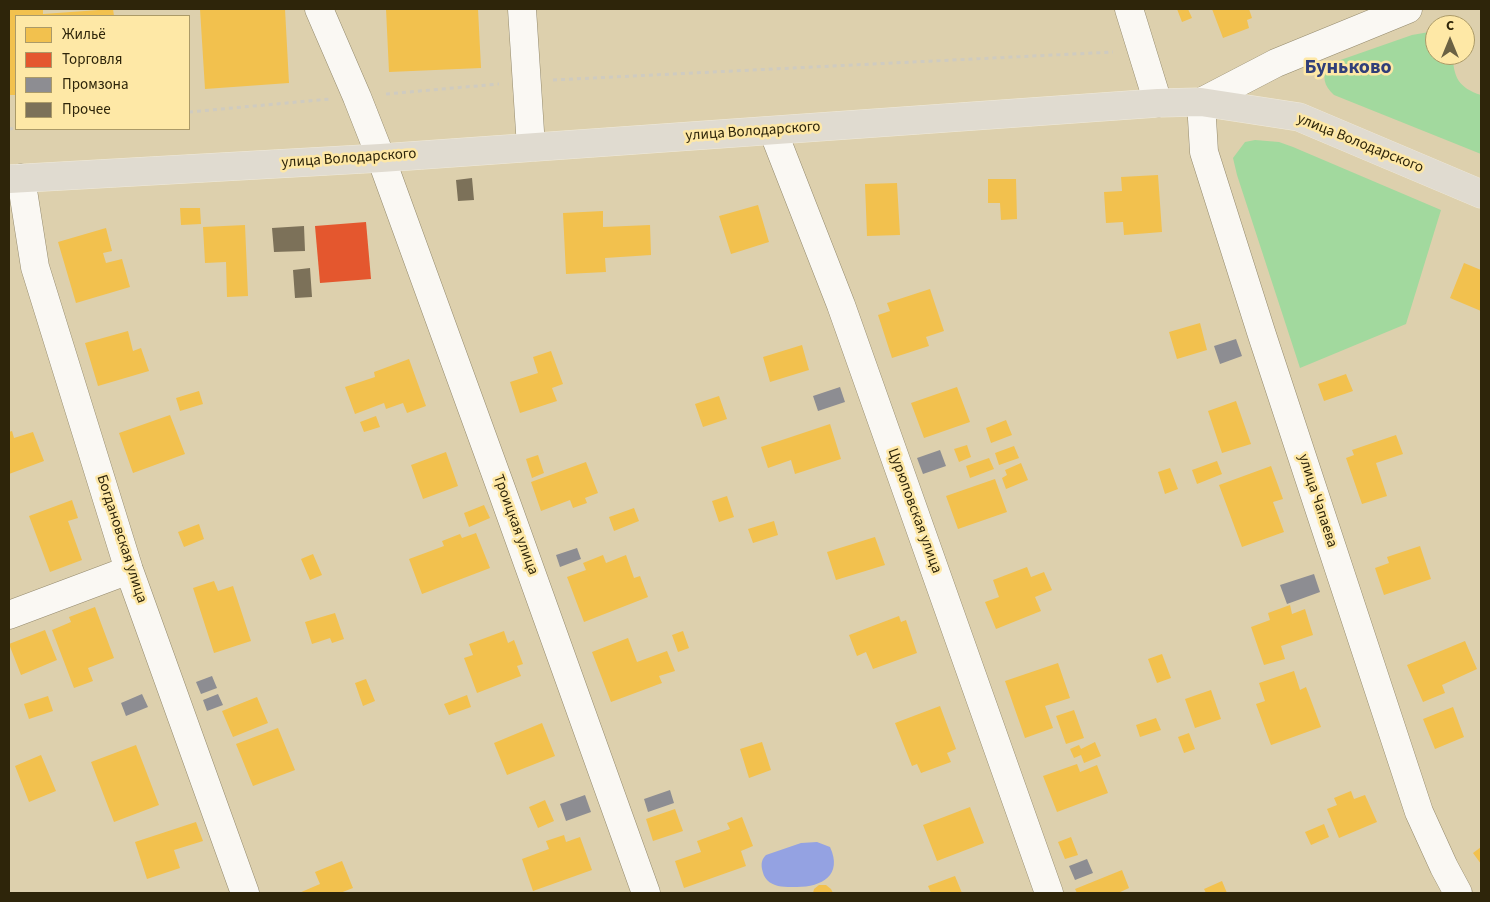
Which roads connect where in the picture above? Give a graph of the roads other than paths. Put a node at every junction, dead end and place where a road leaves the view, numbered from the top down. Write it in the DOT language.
graph roads {
  1 [pos="319,9"];
  2 [pos="522,9"];
  3 [pos="1129,9"];
  4 [pos="1408,9"];
  5 [pos="1201,102"];
  6 [pos="1158,103"];
  7 [pos="773,131"];
  8 [pos="530,147"];
  9 [pos="381,158"];
  10 [pos="15,179"];
  11 [pos="1481,194"];
  12 [pos="129,570"];
  13 [pos="9,615"];
  14 [pos="245,893"];
  15 [pos="646,893"];
  16 [pos="1049,893"];
  17 [pos="1458,893"];
  1 -- 9 [label="street, Троицкая улица"];
  2 -- 8 [label="street"];
  3 -- 6 [label="street"];
  4 -- 5 [label="street"];
  5 -- 6 [label="main road, улица Володарского"];
  5 -- 11 [label="main road, улица Володарского"];
  5 -- 17 [label="street, улица Чапаева"];
  6 -- 7 [label="main road, улица Володарского"];
  7 -- 8 [label="main road, улица Володарского"];
  7 -- 16 [label="street, Цурюповская улица"];
  8 -- 9 [label="main road, улица Володарского"];
  9 -- 10 [label="main road, улица Володарского"];
  9 -- 15 [label="street, Троицкая улица"];
  10 -- 12 [label="street, Богдановская улица"];
  12 -- 13 [label="street"];
  12 -- 14 [label="street, Богдановская улица"];
}
